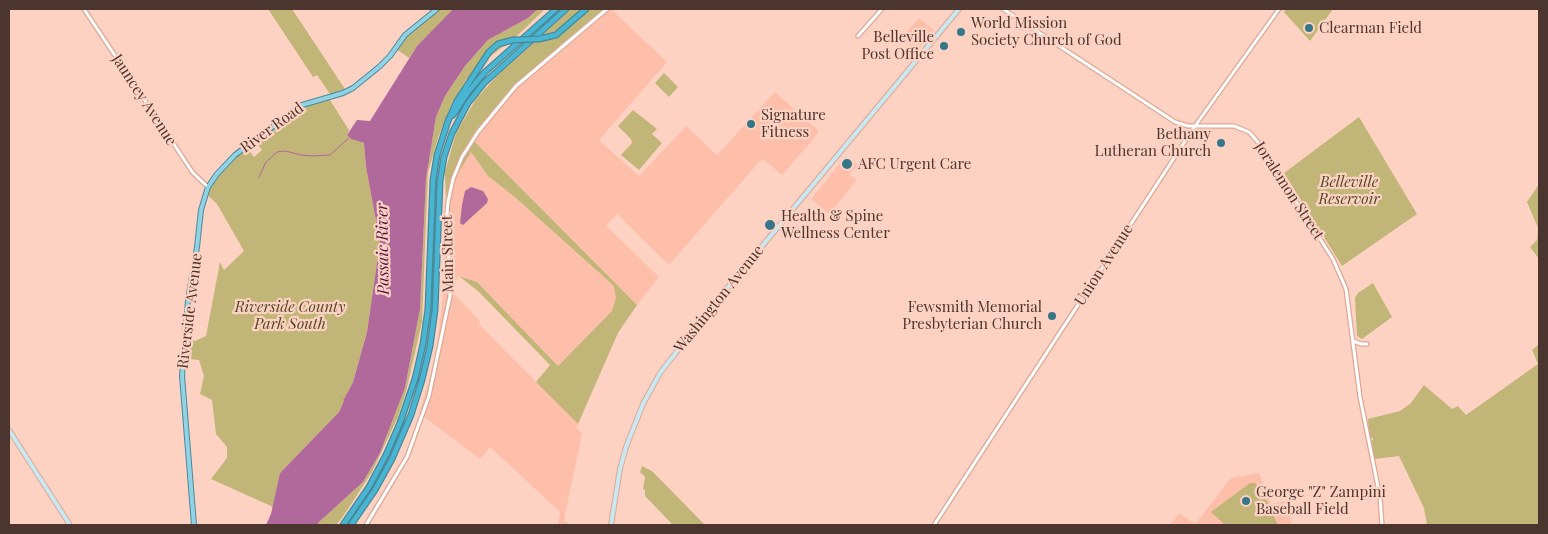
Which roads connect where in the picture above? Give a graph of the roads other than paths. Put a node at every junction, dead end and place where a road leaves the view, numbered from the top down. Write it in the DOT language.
graph roads {
  1 [pos="84,9"];
  2 [pos="437,9"];
  3 [pos="556,9"];
  4 [pos="566,9"];
  5 [pos="586,9"];
  6 [pos="607,9"];
  7 [pos="882,9"];
  8 [pos="959,9"];
  9 [pos="1003,9"];
  10 [pos="1280,9"];
  11 [pos="858,36"];
  12 [pos="1195,126"];
  13 [pos="442,138"];
  14 [pos="208,187"];
  15 [pos="1353,341"];
  16 [pos="1367,344"];
  17 [pos="9,430"];
  18 [pos="70,525"];
  19 [pos="194,525"];
  20 [pos="343,525"];
  21 [pos="352,525"];
  22 [pos="366,525"];
  23 [pos="611,525"];
  24 [pos="934,525"];
  25 [pos="1382,525"];
  1 -- 14 [label="street, Jauncey Avenue"];
  2 -- 14 [label="main road, River Road"];
  3 -- 13 [label="highway"];
  4 -- 21 [label="highway"];
  5 -- 13 [label="highway, bridge"];
  6 -- 22 [label="street, Main Street"];
  7 -- 11 [label="street"];
  8 -- 23 [label="main road, Washington Avenue"];
  9 -- 12 [label="street, Joralemon Street"];
  10 -- 12 [label="street, Union Avenue"];
  12 -- 15 [label="street, Joralemon Street"];
  12 -- 24 [label="street, Union Avenue"];
  13 -- 20 [label="highway"];
  14 -- 19 [label="main road, Riverside Avenue"];
  15 -- 16 [label="street"];
  15 -- 25 [label="street, Joralemon Street"];
  17 -- 18 [label="main road"];
}
